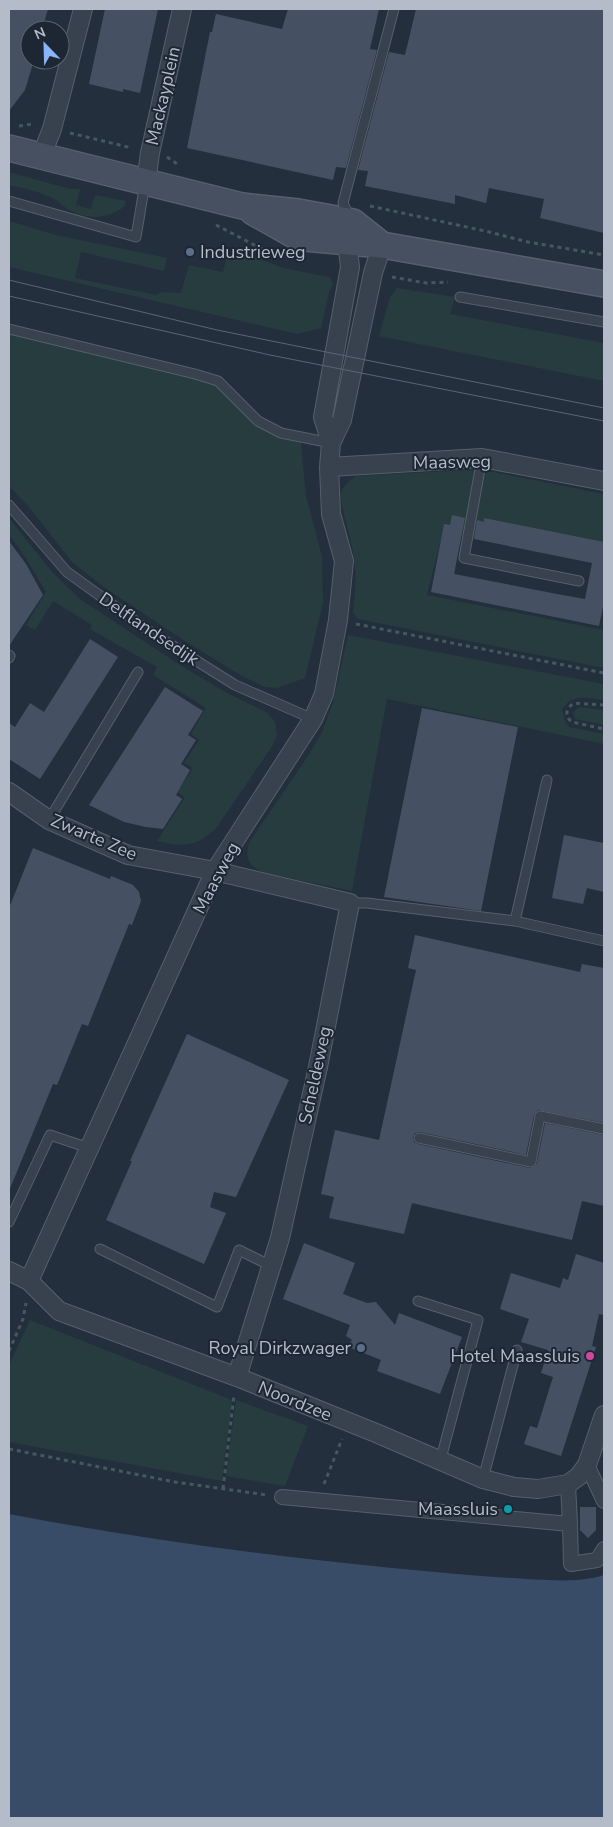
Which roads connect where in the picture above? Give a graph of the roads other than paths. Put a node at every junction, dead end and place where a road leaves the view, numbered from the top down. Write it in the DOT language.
graph roads {
  1 [pos="83,9"];
  2 [pos="182,9"];
  3 [pos="394,9"];
  4 [pos="9,148"];
  5 [pos="41,157"];
  6 [pos="146,183"];
  7 [pos="9,201"];
  8 [pos="350,232"];
  9 [pos="382,245"];
  10 [pos="604,284"];
  11 [pos="460,297"];
  12 [pos="604,322"];
  13 [pos="9,329"];
  14 [pos="332,442"];
  15 [pos="482,458"];
  16 [pos="329,467"];
  17 [pos="604,481"];
  18 [pos="9,505"];
  19 [pos="579,581"];
  20 [pos="138,672"];
  21 [pos="313,719"];
  22 [pos="547,780"];
  23 [pos="9,792"];
  24 [pos="49,820"];
  25 [pos="215,871"];
  26 [pos="350,903"];
  27 [pos="515,921"];
  28 [pos="604,942"];
  29 [pos="604,1129"];
  30 [pos="419,1138"];
  31 [pos="89,1148"];
  32 [pos="9,1222"];
  33 [pos="100,1249"];
  34 [pos="270,1266"];
  35 [pos="9,1271"];
  36 [pos="29,1281"];
  37 [pos="418,1301"];
  38 [pos="518,1350"];
  39 [pos="237,1378"];
  40 [pos="604,1415"];
  41 [pos="440,1462"];
  42 [pos="587,1465"];
  43 [pos="483,1479"];
  44 [pos="568,1484"];
  45 [pos="282,1497"];
  46 [pos="604,1501"];
  47 [pos="570,1524"];
  48 [pos="604,1549"];
  1 -- 5 [label="street"];
  2 -- 6 [label="street, Mackayplein"];
  3 -- 8 [label="lane"];
  4 -- 5 [label="main road"];
  5 -- 6 [label="main road"];
  6 -- 7 [label="lane"];
  6 -- 8 [label="main road"];
  8 -- 9 [label="main road"];
  8 -- 14 [label="street, Maasweg"];
  9 -- 10 [label="main road"];
  9 -- 14 [label="street, Maasweg"];
  11 -- 12 [label="lane"];
  13 -- 14 [label="lane"];
  14 -- 16 [label="street, Maasweg"];
  15 -- 16 [label="street, Maasweg"];
  15 -- 17 [label="street, Maasweg"];
  15 -- 19 [label="lane"];
  16 -- 21 [label="street, Maasweg"];
  18 -- 21 [label="lane, Delflandsedijk"];
  20 -- 24 [label="lane"];
  21 -- 25 [label="street, Maasweg"];
  22 -- 27 [label="lane"];
  23 -- 24 [label="street, Zwarte Zee"];
  24 -- 25 [label="street, Zwarte Zee"];
  25 -- 26 [label="street"];
  25 -- 31 [label="street, Maasweg"];
  26 -- 27 [label="lane"];
  26 -- 34 [label="street, Scheldeweg"];
  27 -- 28 [label="lane"];
  29 -- 30 [label="lane"];
  31 -- 32 [label="lane"];
  31 -- 36 [label="street, Maasweg"];
  33 -- 34 [label="lane"];
  34 -- 39 [label="street, Scheldeweg"];
  35 -- 36 [label="street, Noordzee"];
  36 -- 39 [label="street, Noordzee"];
  37 -- 41 [label="lane"];
  38 -- 43 [label="lane"];
  39 -- 41 [label="street, Noordzee"];
  40 -- 42 [label="street"];
  41 -- 43 [label="street, Noordzee"];
  42 -- 44 [label="street"];
  42 -- 46 [label="street"];
  43 -- 44 [label="street, Noordzee"];
  44 -- 47 [label="street"];
  45 -- 47 [label="street"];
  47 -- 48 [label="street"];
}
